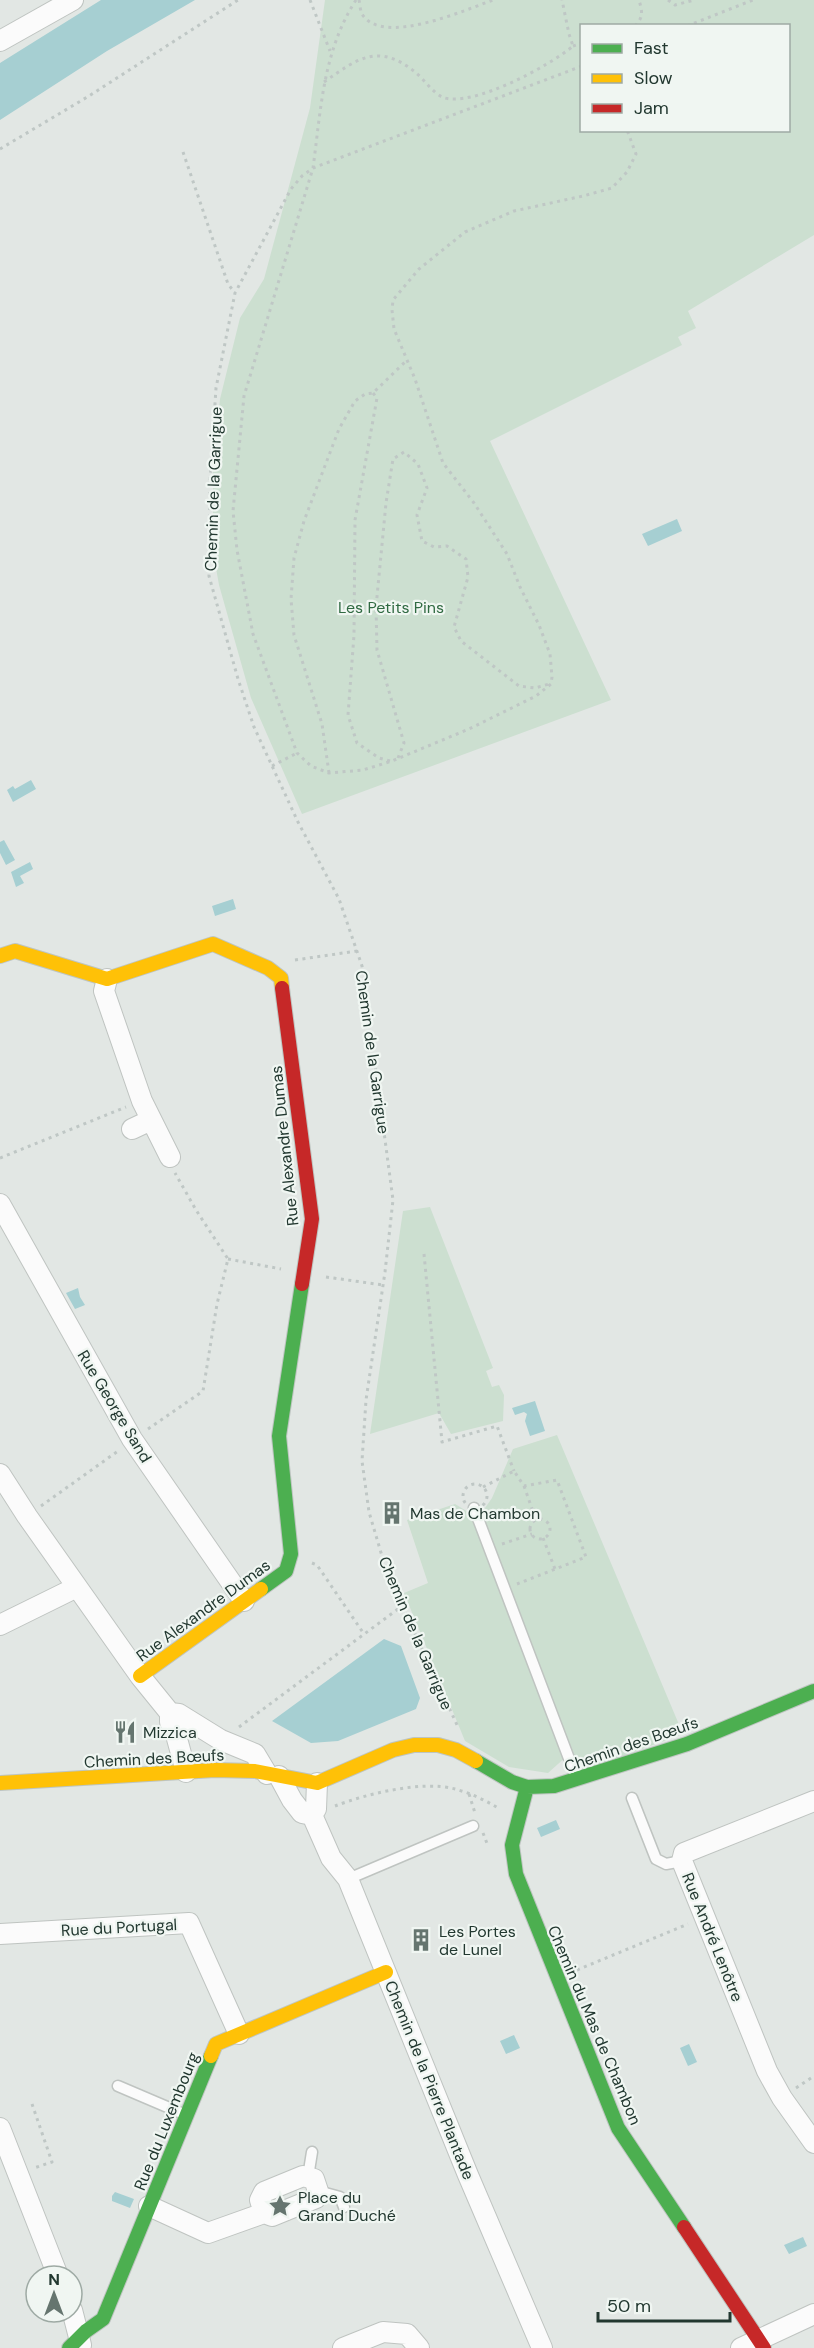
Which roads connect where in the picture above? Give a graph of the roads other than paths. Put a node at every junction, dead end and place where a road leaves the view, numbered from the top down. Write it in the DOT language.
graph roads {
  1 [pos="73,0"];
  2 [pos="0,41"];
  3 [pos="0,956"];
  4 [pos="107,979"];
  5 [pos="151,1120"];
  6 [pos="132,1129"];
  7 [pos="170,1157"];
  8 [pos="0,1204"];
  9 [pos="0,1474"];
  10 [pos="474,1508"];
  11 [pos="77,1587"];
  12 [pos="244,1600"];
  13 [pos="2,1622"];
  14 [pos="140,1676"];
  15 [pos="814,1691"];
  16 [pos="170,1713"];
  17 [pos="221,1740"];
  18 [pos="215,1770"];
  19 [pos="186,1772"];
  20 [pos="273,1775"];
  21 [pos="577,1780"];
  22 [pos="317,1782"];
  23 [pos="0,1783"];
  24 [pos="528,1787"];
  25 [pos="632,1798"];
  26 [pos="814,1801"];
  27 [pos="312,1815"];
  28 [pos="472,1826"];
  29 [pos="682,1861"];
  30 [pos="348,1879"];
  31 [pos="0,1934"];
  32 [pos="386,1972"];
  33 [pos="239,2034"];
  34 [pos="118,2086"];
  35 [pos="186,2115"];
  36 [pos="0,2128"];
  37 [pos="814,2143"];
  38 [pos="312,2152"];
  39 [pos="313,2184"];
  40 [pos="149,2206"];
  41 [pos="344,2207"];
  42 [pos="53,2264"];
  43 [pos="814,2314"];
  44 [pos="74,2324"];
  45 [pos="77,2345"];
  46 [pos="754,2345"];
  47 [pos="343,2348"];
  48 [pos="419,2348"];
  49 [pos="542,2348"];
  1 -- 2 [label="street"];
  3 -- 4 [label="street"];
  4 -- 5 [label="street"];
  4 -- 12 [label="street, Rue Alexandre Dumas"];
  5 -- 6 [label="street"];
  5 -- 7 [label="street"];
  8 -- 12 [label="street, Rue George Sand"];
  9 -- 11 [label="street"];
  10 -- 21 [label="lane"];
  11 -- 13 [label="street"];
  11 -- 14 [label="street"];
  12 -- 14 [label="street, Rue Alexandre Dumas"];
  14 -- 16 [label="street"];
  15 -- 21 [label="street, Chemin des Bœufs"];
  16 -- 17 [label="street, Chemin de la Pierre Plantade"];
  16 -- 19 [label="street"];
  17 -- 18 [label="street"];
  17 -- 20 [label="street, Chemin de la Pierre Plantade"];
  18 -- 19 [label="street, Chemin des Bœufs"];
  18 -- 20 [label="street, Chemin des Bœufs"];
  19 -- 23 [label="street, Chemin des Bœufs"];
  20 -- 22 [label="street, Chemin des Bœufs"];
  20 -- 27 [label="street, Chemin de la Pierre Plantade"];
  21 -- 24 [label="street, Chemin des Bœufs"];
  22 -- 24 [label="street, Chemin des Bœufs"];
  22 -- 27 [label="street"];
  24 -- 46 [label="street, Chemin du Mas de Chambon"];
  25 -- 29 [label="lane"];
  26 -- 29 [label="street, Rue André Lenôtre"];
  27 -- 30 [label="street, Chemin de la Pierre Plantade"];
  28 -- 30 [label="lane"];
  29 -- 37 [label="street, Rue André Lenôtre"];
  30 -- 32 [label="street, Chemin de la Pierre Plantade"];
  31 -- 33 [label="street, Rue du Portugal"];
  32 -- 33 [label="street, Rue du Luxembourg"];
  32 -- 49 [label="street, Chemin de la Pierre Plantade"];
  33 -- 35 [label="street, Rue du Luxembourg"];
  34 -- 35 [label="lane"];
  35 -- 40 [label="street, Rue du Luxembourg"];
  36 -- 42 [label="street"];
  38 -- 39 [label="lane"];
  39 -- 40 [label="street"];
  39 -- 41 [label="lane"];
  40 -- 45 [label="street, Rue du Luxembourg"];
  43 -- 46 [label="street"];
  44 -- 45 [label="street"];
  47 -- 48 [label="street"];
}
